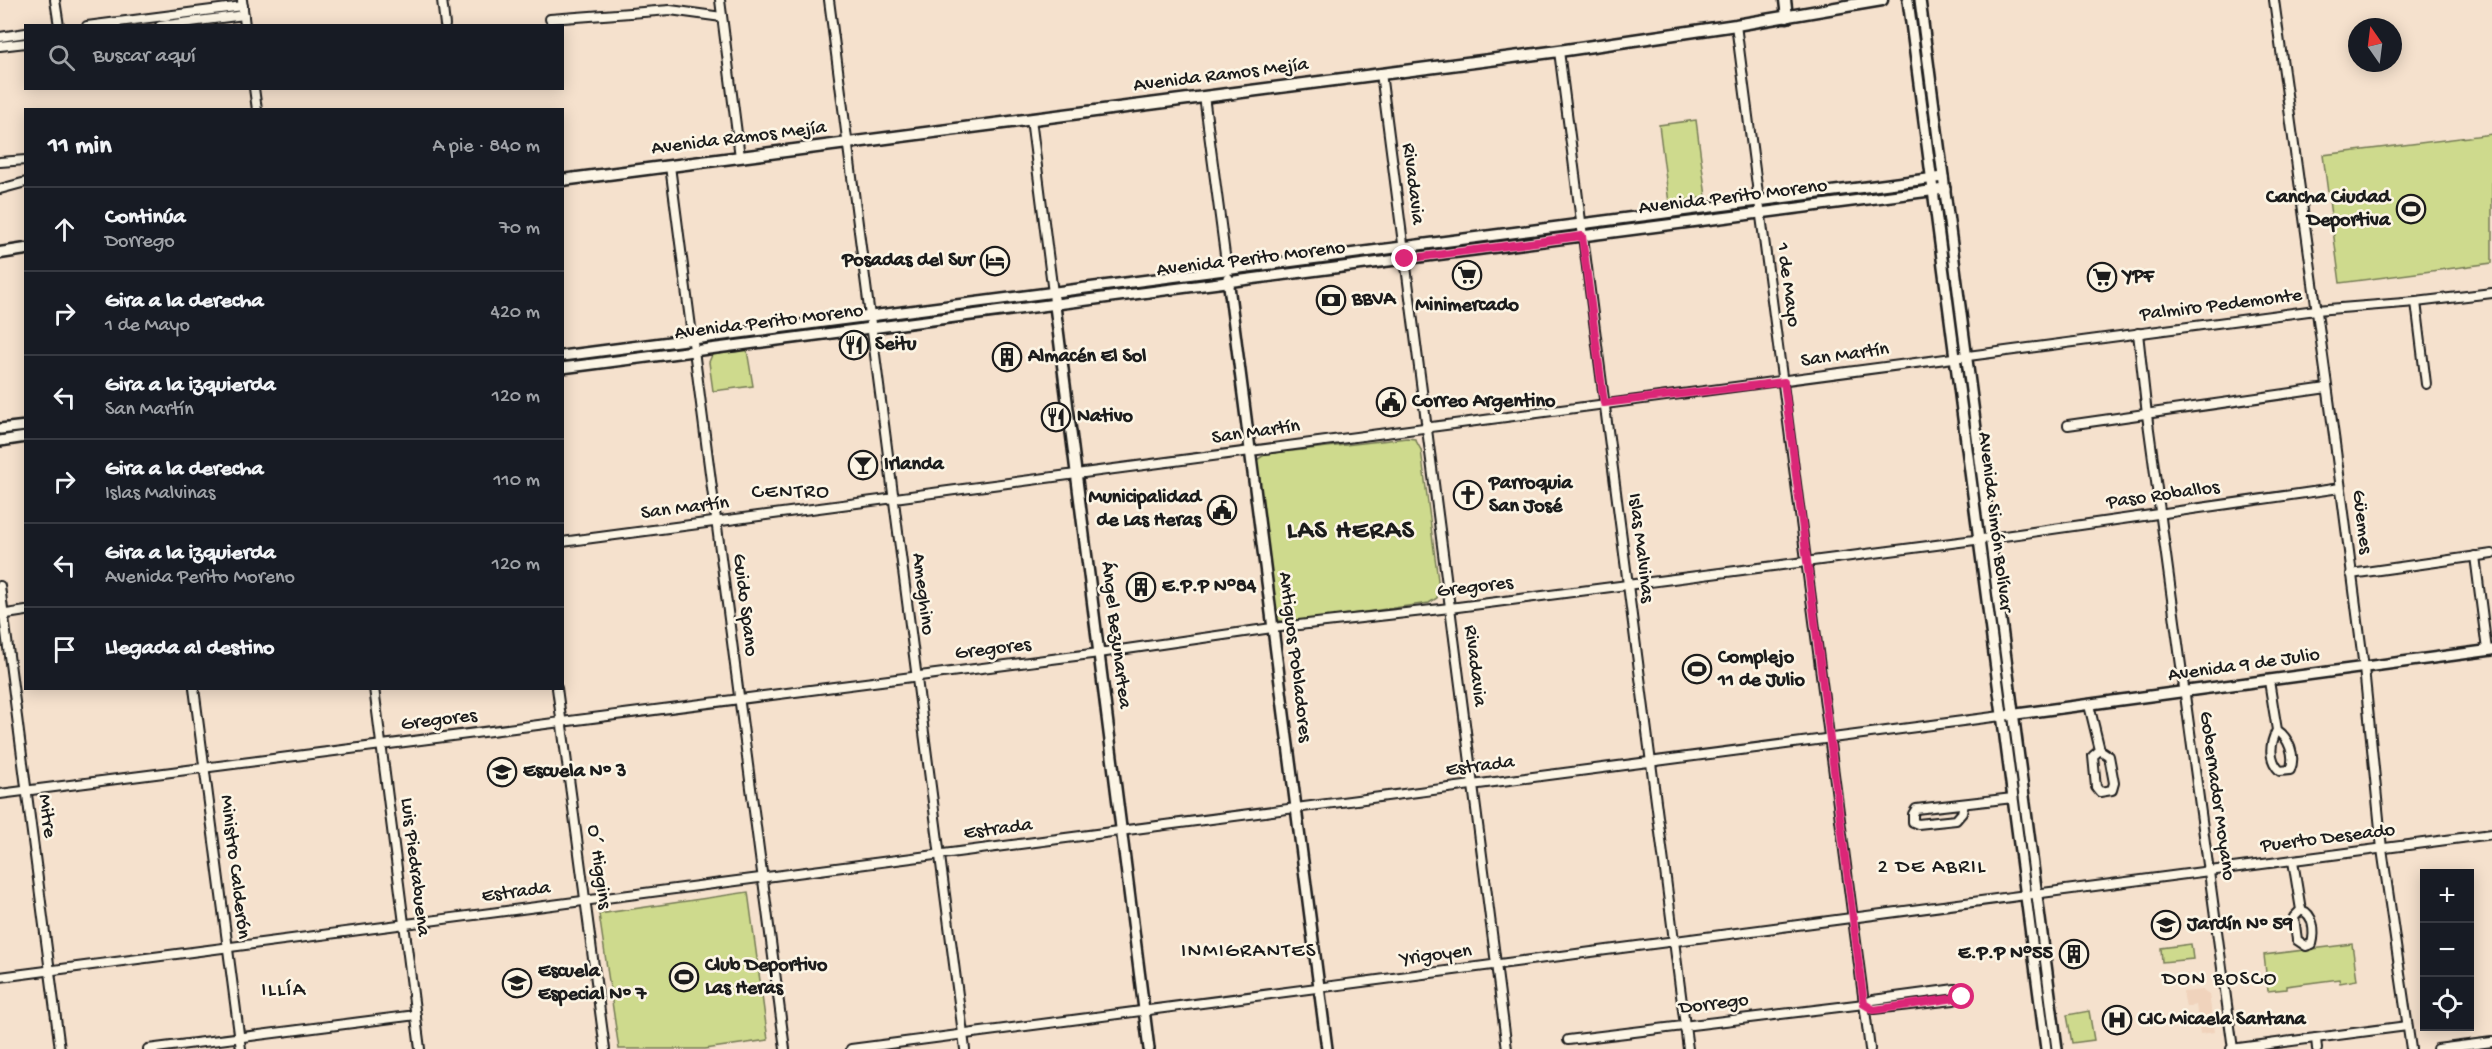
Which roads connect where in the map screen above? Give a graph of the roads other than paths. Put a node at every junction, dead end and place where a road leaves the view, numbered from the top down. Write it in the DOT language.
graph roads {
  1 [pos="56,0"];
  2 [pos="442,0"];
  3 [pos="720,0"];
  4 [pos="829,0"];
  5 [pos="1785,0"];
  6 [pos="1882,0"];
  7 [pos="1908,0"];
  8 [pos="1920,0"];
  9 [pos="2274,0"];
  10 [pos="242,3"];
  11 [pos="244,15"];
  12 [pos="722,17"];
  13 [pos="1787,17"];
  14 [pos="550,19"];
  15 [pos="59,24"];
  16 [pos="100,24"];
  17 [pos="175,24"];
  18 [pos="245,24"];
  19 [pos="445,24"];
  20 [pos="1736,25"];
  21 [pos="24,33"];
  22 [pos="0,37"];
  23 [pos="24,43"];
  24 [pos="0,46"];
  25 [pos="1558,51"];
  26 [pos="1381,74"];
  27 [pos="254,90"];
  28 [pos="1204,96"];
  29 [pos="257,108"];
  30 [pos="1031,119"];
  31 [pos="846,143"];
  32 [pos="740,157"];
  33 [pos="24,160"];
  34 [pos="0,162"];
  35 [pos="670,166"];
  36 [pos="1943,177"];
  37 [pos="1931,178"];
  38 [pos="564,180"];
  39 [pos="24,183"];
  40 [pos="0,189"];
  41 [pos="1945,189"];
  42 [pos="1933,190"];
  43 [pos="1760,201"];
  44 [pos="1761,212"];
  45 [pos="1581,224"];
  46 [pos="1582,236"];
  47 [pos="1403,247"];
  48 [pos="24,249"];
  49 [pos="0,253"];
  50 [pos="1405,259"];
  51 [pos="1227,270"];
  52 [pos="1228,282"];
  53 [pos="2492,292"];
  54 [pos="1053,293"];
  55 [pos="2416,302"];
  56 [pos="1054,304"];
  57 [pos="2316,310"];
  58 [pos="869,316"];
  59 [pos="870,328"];
  60 [pos="2138,333"];
  61 [pos="692,339"];
  62 [pos="694,351"];
  63 [pos="564,356"];
  64 [pos="1966,356"];
  65 [pos="1954,357"];
  66 [pos="564,368"];
  67 [pos="1784,382"];
  68 [pos="2426,384"];
  69 [pos="2327,388"];
  70 [pos="1604,403"];
  71 [pos="2147,415"];
  72 [pos="2068,425"];
  73 [pos="24,426"];
  74 [pos="1427,427"];
  75 [pos="0,429"];
  76 [pos="24,437"];
  77 [pos="0,441"];
  78 [pos="1250,450"];
  79 [pos="1076,476"];
  80 [pos="2340,488"];
  81 [pos="893,499"];
  82 [pos="2161,512"];
  83 [pos="716,522"];
  84 [pos="1990,538"];
  85 [pos="1979,540"];
  86 [pos="564,542"];
  87 [pos="2492,554"];
  88 [pos="2475,556"];
  89 [pos="1807,562"];
  90 [pos="2351,574"];
  91 [pos="1628,585"];
  92 [pos="0,586"];
  93 [pos="1450,608"];
  94 [pos="24,611"];
  95 [pos="2,614"];
  96 [pos="1272,628"];
  97 [pos="2489,650"];
  98 [pos="1099,653"];
  99 [pos="2364,668"];
  100 [pos="916,676"];
  101 [pos="2269,681"];
  102 [pos="194,690"];
  103 [pos="374,690"];
  104 [pos="557,690"];
  105 [pos="2185,692"];
  106 [pos="739,699"];
  107 [pos="2089,705"];
  108 [pos="2013,715"];
  109 [pos="2001,716"];
  110 [pos="562,722"];
  111 [pos="2277,730"];
  112 [pos="1830,739"];
  113 [pos="381,745"];
  114 [pos="2100,750"];
  115 [pos="1651,762"];
  116 [pos="204,768"];
  117 [pos="1473,785"];
  118 [pos="27,790"];
  119 [pos="0,794"];
  120 [pos="2013,798"];
  121 [pos="1964,804"];
  122 [pos="1296,808"];
  123 [pos="1122,831"];
  124 [pos="2492,834"];
  125 [pos="2382,849"];
  126 [pos="940,854"];
  127 [pos="2293,861"];
  128 [pos="2210,871"];
  129 [pos="762,878"];
  130 [pos="2037,894"];
  131 [pos="2026,895"];
  132 [pos="585,901"];
  133 [pos="2301,910"];
  134 [pos="1853,918"];
  135 [pos="405,924"];
  136 [pos="1674,941"];
  137 [pos="228,947"];
  138 [pos="1496,965"];
  139 [pos="50,970"];
  140 [pos="0,977"];
  141 [pos="1319,988"];
  142 [pos="1864,1004"];
  143 [pos="1144,1011"];
  144 [pos="416,1015"];
  145 [pos="1684,1025"];
  146 [pos="2407,1026"];
  147 [pos="963,1034"];
  148 [pos="239,1037"];
  149 [pos="2316,1038"];
  150 [pos="1568,1040"];
  151 [pos="2492,1042"];
  152 [pos="60,1049"];
  153 [pos="148,1049"];
  154 [pos="241,1049"];
  155 [pos="420,1049"];
  156 [pos="605,1049"];
  157 [pos="784,1049"];
  158 [pos="851,1049"];
  159 [pos="965,1049"];
  160 [pos="1149,1049"];
  161 [pos="1327,1049"];
  162 [pos="1507,1049"];
  163 [pos="1688,1049"];
  164 [pos="1870,1049"];
  165 [pos="2046,1049"];
  166 [pos="2057,1049"];
  167 [pos="2232,1049"];
  168 [pos="2317,1049"];
  169 [pos="2411,1049"];
  170 [pos="2437,1049"];
  1 -- 15 [label="street"];
  2 -- 19 [label="street"];
  3 -- 12 [label="street"];
  4 -- 31 [label="street, Ameghino"];
  5 -- 13 [label="main road"];
  6 -- 13 [label="main road, Avenida Ramos Mejía"];
  7 -- 37 [label="street, Avenida Simón Bolívar"];
  8 -- 36 [label="street, Avenida Simón Bolívar"];
  9 -- 57 [label="street, Güemes"];
  10 -- 11 [label="street"];
  10 -- 16 [label="street"];
  11 -- 17 [label="street"];
  11 -- 18 [label="street"];
  12 -- 14 [label="street"];
  12 -- 32 [label="street"];
  13 -- 20 [label="main road, Avenida Ramos Mejía"];
  20 -- 25 [label="main road, Avenida Ramos Mejía"];
  20 -- 43 [label="street, 1 de Mayo"];
  21 -- 22 [label="street"];
  23 -- 24 [label="street"];
  25 -- 26 [label="main road, Avenida Ramos Mejía"];
  25 -- 45 [label="street, Islas Malvinas"];
  26 -- 28 [label="main road, Avenida Ramos Mejía"];
  26 -- 47 [label="street, Rivadavia"];
  27 -- 29 [label="street"];
  28 -- 30 [label="main road, Avenida Ramos Mejía"];
  28 -- 51 [label="street"];
  30 -- 31 [label="main road, Avenida Ramos Mejía"];
  30 -- 54 [label="street, Ángel Bezunartea"];
  31 -- 32 [label="main road, Avenida Ramos Mejía"];
  31 -- 58 [label="street, Ameghino"];
  32 -- 35 [label="main road, Avenida Ramos Mejía"];
  33 -- 34 [label="street"];
  35 -- 38 [label="main road, Avenida Ramos Mejía"];
  35 -- 61 [label="street, Guido Spano"];
  36 -- 37 [label="street, Avenida Perito Moreno"];
  36 -- 41 [label="street, Avenida Simón Bolívar"];
  37 -- 42 [label="street, Avenida Simón Bolívar"];
  37 -- 43 [label="street, Avenida Perito Moreno"];
  39 -- 40 [label="street"];
  41 -- 42 [label="street, Avenida Perito Moreno"];
  41 -- 64 [label="street, Avenida Simón Bolívar"];
  42 -- 44 [label="street, Avenida Perito Moreno"];
  42 -- 65 [label="street, Avenida Simón Bolívar"];
  43 -- 44 [label="street, 1 de Mayo"];
  43 -- 45 [label="street, Avenida Perito Moreno"];
  44 -- 46 [label="street, Avenida Perito Moreno"];
  44 -- 67 [label="street, 1 de Mayo"];
  45 -- 46 [label="street, Islas Malvinas"];
  45 -- 47 [label="street, Avenida Perito Moreno"];
  46 -- 50 [label="street, Avenida Perito Moreno"];
  46 -- 70 [label="street, Islas Malvinas"];
  47 -- 50 [label="street, Rivadavia"];
  47 -- 51 [label="street, Avenida Perito Moreno"];
  48 -- 49 [label="main road"];
  50 -- 52 [label="street, Avenida Perito Moreno"];
  50 -- 74 [label="street, Rivadavia"];
  51 -- 52 [label="street, Antiguos Pobladores"];
  51 -- 54 [label="street, Avenida Perito Moreno"];
  52 -- 56 [label="street, Avenida Perito Moreno"];
  52 -- 78 [label="street, Antiguos Pobladores"];
  53 -- 55 [label="street, Palmiro Pedemonte"];
  54 -- 56 [label="street, Ángel Bezunartea"];
  54 -- 58 [label="street, Avenida Perito Moreno"];
  55 -- 57 [label="street, Palmiro Pedemonte"];
  55 -- 68 [label="street"];
  56 -- 59 [label="street, Avenida Perito Moreno"];
  56 -- 79 [label="street, Ángel Bezunartea"];
  57 -- 60 [label="street, Palmiro Pedemonte"];
  57 -- 69 [label="street, Güemes"];
  58 -- 59 [label="street, Ameghino"];
  58 -- 61 [label="street, Avenida Perito Moreno"];
  59 -- 62 [label="street, Avenida Perito Moreno"];
  59 -- 81 [label="street, Ameghino"];
  60 -- 64 [label="street, Palmiro Pedemonte"];
  60 -- 71 [label="street, Gobernador Moyano"];
  61 -- 62 [label="street, Guido Spano"];
  61 -- 63 [label="street, Avenida Perito Moreno"];
  62 -- 66 [label="street, Avenida Perito Moreno"];
  62 -- 83 [label="street, Guido Spano"];
  64 -- 65 [label="street, Palmiro Pedemonte"];
  64 -- 84 [label="street, Avenida Simón Bolívar"];
  65 -- 67 [label="street, San Martín"];
  65 -- 85 [label="street, Avenida Simón Bolívar"];
  67 -- 70 [label="street, San Martín"];
  67 -- 89 [label="street, 1 de Mayo"];
  69 -- 71 [label="street"];
  69 -- 80 [label="street, Güemes"];
  70 -- 74 [label="street, San Martín"];
  70 -- 91 [label="street, Islas Malvinas"];
  71 -- 72 [label="street"];
  71 -- 82 [label="street, Gobernador Moyano"];
  73 -- 75 [label="street"];
  74 -- 78 [label="street, San Martín"];
  74 -- 93 [label="street, Rivadavia"];
  76 -- 77 [label="street"];
  78 -- 79 [label="street, San Martín"];
  78 -- 96 [label="street, Antiguos Pobladores"];
  79 -- 81 [label="street, San Martín"];
  79 -- 98 [label="street, Ángel Bezunartea"];
  80 -- 82 [label="street, Paso Roballos"];
  80 -- 90 [label="street, Güemes"];
  81 -- 83 [label="street, San Martín"];
  81 -- 100 [label="street, Ameghino"];
  82 -- 84 [label="street, Paso Roballos"];
  82 -- 105 [label="street, Gobernador Moyano"];
  83 -- 86 [label="street, San Martín"];
  83 -- 106 [label="street, Guido Spano"];
  84 -- 85 [label="street, Gregores"];
  84 -- 108 [label="street, Avenida Simón Bolívar"];
  85 -- 89 [label="street, Gregores"];
  85 -- 109 [label="street, Avenida Simón Bolívar"];
  87 -- 88 [label="street"];
  88 -- 90 [label="street"];
  88 -- 97 [label="street"];
  89 -- 91 [label="street, Gregores"];
  89 -- 112 [label="street, 1 de Mayo"];
  90 -- 99 [label="street, Güemes"];
  91 -- 93 [label="street, Gregores"];
  91 -- 115 [label="street, Islas Malvinas"];
  92 -- 95 [label="street, Mitre"];
  93 -- 96 [label="street, Gregores"];
  93 -- 117 [label="street, Rivadavia"];
  94 -- 95 [label="street"];
  95 -- 118 [label="street, Mitre"];
  96 -- 98 [label="street, Gregores"];
  96 -- 122 [label="street, Antiguos Pobladores"];
  97 -- 99 [label="street, Avenida 9 de Julio"];
  98 -- 100 [label="street, Gregores"];
  98 -- 123 [label="street, Ángel Bezunartea"];
  99 -- 101 [label="street, Avenida 9 de Julio"];
  99 -- 125 [label="street, Güemes"];
  100 -- 106 [label="street, Gregores"];
  100 -- 126 [label="street, Ameghino"];
  101 -- 105 [label="street, Avenida 9 de Julio"];
  101 -- 111 [label="street"];
  102 -- 116 [label="street, Ministro Calderón"];
  103 -- 113 [label="street, Luis Piedrabuena"];
  104 -- 110 [label="street, O´ Higgins"];
  105 -- 107 [label="street, Avenida 9 de Julio"];
  105 -- 128 [label="street, Gobernador Moyano"];
  106 -- 110 [label="street, Gregores"];
  106 -- 129 [label="street, Guido Spano"];
  107 -- 108 [label="street, Avenida 9 de Julio"];
  107 -- 114 [label="street"];
  108 -- 109 [label="street, Avenida 9 de Julio"];
  108 -- 130 [label="street, Avenida Simón Bolívar"];
  109 -- 112 [label="street, Estrada"];
  109 -- 120 [label="street, Avenida Simón Bolívar"];
  110 -- 113 [label="street, Gregores"];
  110 -- 132 [label="street, O´ Higgins"];
  111 -- 111 [label="street"];
  112 -- 115 [label="street, Estrada"];
  112 -- 134 [label="street, 1 de Mayo"];
  113 -- 116 [label="street, Gregores"];
  113 -- 135 [label="street, Luis Piedrabuena"];
  114 -- 114 [label="street"];
  115 -- 117 [label="street, Estrada"];
  115 -- 136 [label="street, Islas Malvinas"];
  116 -- 118 [label="street, Gregores"];
  116 -- 137 [label="street, Ministro Calderón"];
  117 -- 122 [label="street, Estrada"];
  117 -- 138 [label="street, Rivadavia"];
  118 -- 119 [label="street, Gregores"];
  118 -- 139 [label="street, Mitre"];
  120 -- 121 [label="street"];
  120 -- 131 [label="street, Avenida Simón Bolívar"];
  121 -- 121 [label="street"];
  122 -- 123 [label="street, Estrada"];
  122 -- 141 [label="street, Antiguos Pobladores"];
  123 -- 126 [label="street, Estrada"];
  123 -- 143 [label="street, Ángel Bezunartea"];
  124 -- 125 [label="street, Puerto Deseado"];
  125 -- 127 [label="street, Puerto Deseado"];
  125 -- 146 [label="street, Güemes"];
  126 -- 129 [label="street, Estrada"];
  126 -- 147 [label="street, Ameghino"];
  127 -- 128 [label="street, Puerto Deseado"];
  127 -- 133 [label="street"];
  128 -- 130 [label="street, Puerto Deseado"];
  128 -- 167 [label="street, Gobernador Moyano"];
  129 -- 132 [label="street, Estrada"];
  129 -- 157 [label="street, Guido Spano"];
  130 -- 131 [label="street, Puerto Deseado"];
  130 -- 166 [label="street, Avenida Simón Bolívar"];
  131 -- 134 [label="street, Yrigoyen"];
  131 -- 165 [label="street, Avenida Simón Bolívar"];
  132 -- 135 [label="street, Estrada"];
  132 -- 156 [label="street, O´ Higgins"];
  134 -- 136 [label="street, Yrigoyen"];
  134 -- 142 [label="street, 1 de Mayo"];
  135 -- 137 [label="street, Estrada"];
  135 -- 144 [label="street, Luis Piedrabuena"];
  136 -- 138 [label="street, Yrigoyen"];
  136 -- 145 [label="street, Islas Malvinas"];
  137 -- 139 [label="street, Estrada"];
  137 -- 148 [label="street, Ministro Calderón"];
  138 -- 141 [label="street, Yrigoyen"];
  138 -- 162 [label="street, Rivadavia"];
  139 -- 140 [label="street, Estrada"];
  139 -- 152 [label="street, Mitre"];
  141 -- 143 [label="street, Yrigoyen"];
  141 -- 161 [label="street, Antiguos Pobladores"];
  142 -- 142 [label="street, Dorrego"];
  142 -- 145 [label="street, Dorrego"];
  142 -- 164 [label="street, 1 de Mayo"];
  143 -- 147 [label="street, Yrigoyen"];
  143 -- 160 [label="street, Ángel Bezunartea"];
  144 -- 148 [label="street"];
  144 -- 155 [label="street, Luis Piedrabuena"];
  145 -- 150 [label="street, Dorrego"];
  145 -- 163 [label="street, Islas Malvinas"];
  146 -- 149 [label="street"];
  146 -- 169 [label="street, Güemes"];
  147 -- 158 [label="street, Yrigoyen"];
  147 -- 159 [label="street, Ameghino"];
  148 -- 153 [label="street"];
  148 -- 154 [label="street, Ministro Calderón"];
  149 -- 167 [label="street"];
  149 -- 168 [label="street"];
  151 -- 170 [label="street"];
}
